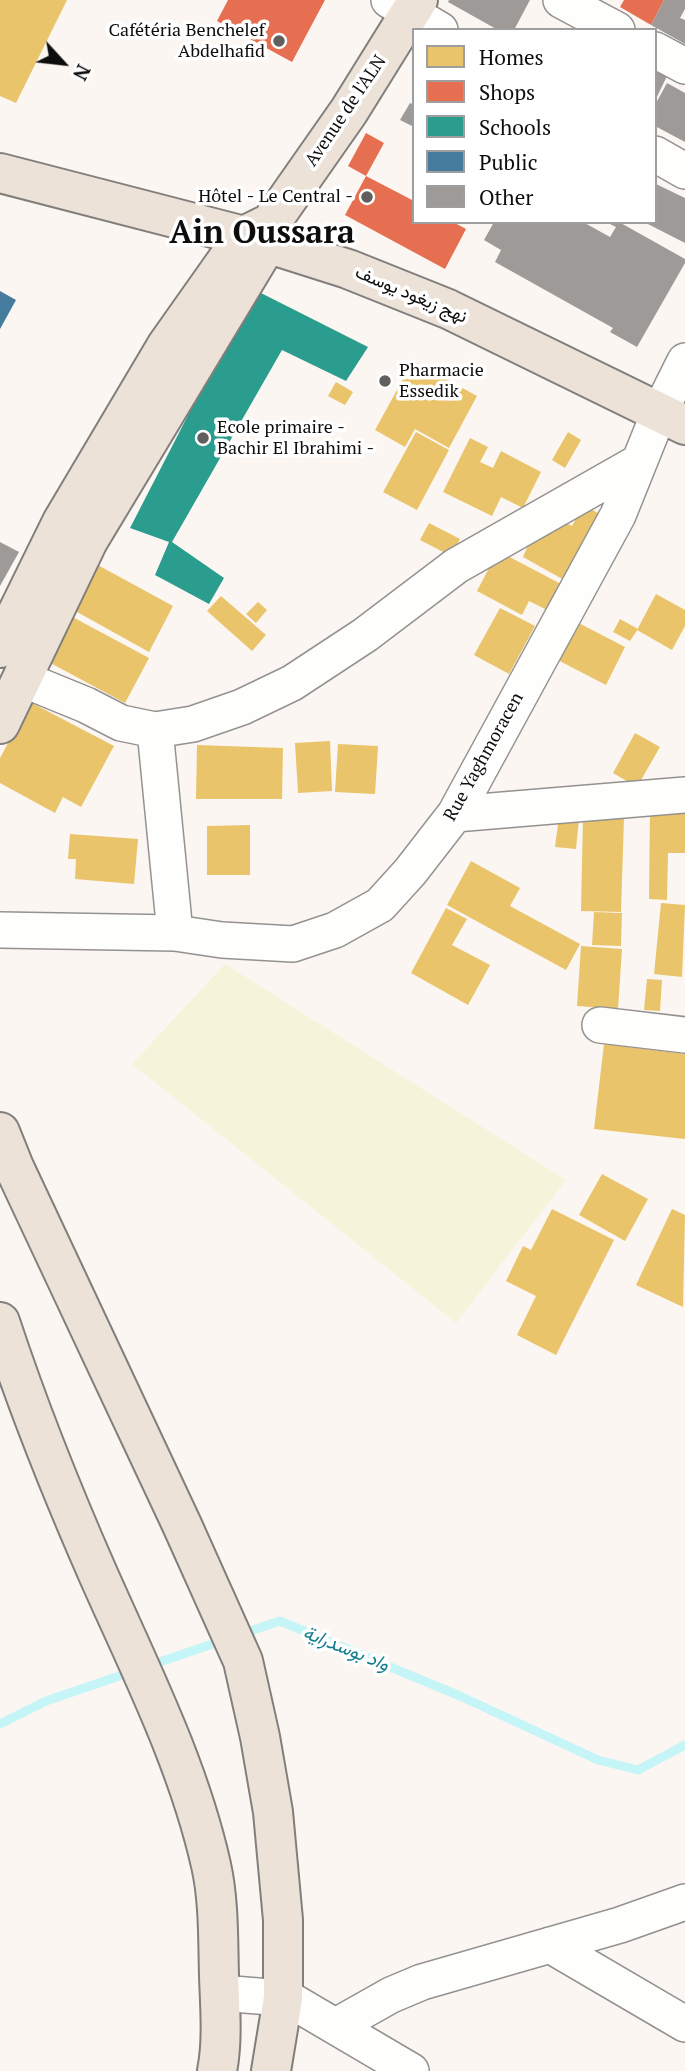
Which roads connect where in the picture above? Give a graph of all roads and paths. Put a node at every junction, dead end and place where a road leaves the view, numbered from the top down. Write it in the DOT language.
graph roads {
  1 [pos="561,0"];
  2 [pos="415,11"];
  3 [pos="608,16"];
  4 [pos="657,51"];
  5 [pos="685,66"];
  6 [pos="657,155"];
  7 [pos="685,171"];
  8 [pos="0,173"];
  9 [pos="261,234"];
  10 [pos="685,362"];
  11 [pos="672,419"];
  12 [pos="639,462"];
  13 [pos="11,662"];
  14 [pos="0,724"];
  15 [pos="155,730"];
  16 [pos="685,795"];
  17 [pos="455,814"];
  18 [pos="0,930"];
  19 [pos="175,933"];
  20 [pos="600,1025"];
  21 [pos="685,1035"];
  22 [pos="0,1132"];
  23 [pos="0,1322"];
  24 [pos="685,1902"];
  25 [pos="550,1945"];
  26 [pos="220,1993"];
  27 [pos="283,1998"];
  28 [pos="685,2024"];
  29 [pos="336,2025"];
  30 [pos="217,2071"];
  31 [pos="271,2071"];
  32 [pos="411,2071"];
  1 -- 3 [label="street"];
  2 -- 9 [label="main road, Avenue de l'ALN"];
  4 -- 5 [label="street"];
  6 -- 7 [label="street"];
  8 -- 9 [label="main road, نهج زيغود يوسف"];
  9 -- 11 [label="main road, نهج زيغود يوسف"];
  9 -- 13 [label="main road, Avenue de l'ALN"];
  10 -- 11 [label="street, Rue Yaghmoracen"];
  11 -- 12 [label="street, Rue Yaghmoracen"];
  12 -- 15 [label="street"];
  12 -- 17 [label="street, Rue Yaghmoracen"];
  13 -- 14 [label="main road, Avenue de l'ALN"];
  13 -- 15 [label="street"];
  15 -- 19 [label="street"];
  16 -- 17 [label="street"];
  17 -- 19 [label="street, Rue Yaghmoracen"];
  18 -- 19 [label="street, Rue Yaghmoracen"];
  20 -- 21 [label="street"];
  22 -- 27 [label="main road"];
  23 -- 26 [label="main road"];
  24 -- 25 [label="street"];
  25 -- 28 [label="street"];
  25 -- 29 [label="street"];
  26 -- 27 [label="street"];
  26 -- 30 [label="main road"];
  27 -- 29 [label="street"];
  27 -- 31 [label="main road"];
  29 -- 32 [label="street"];
}
